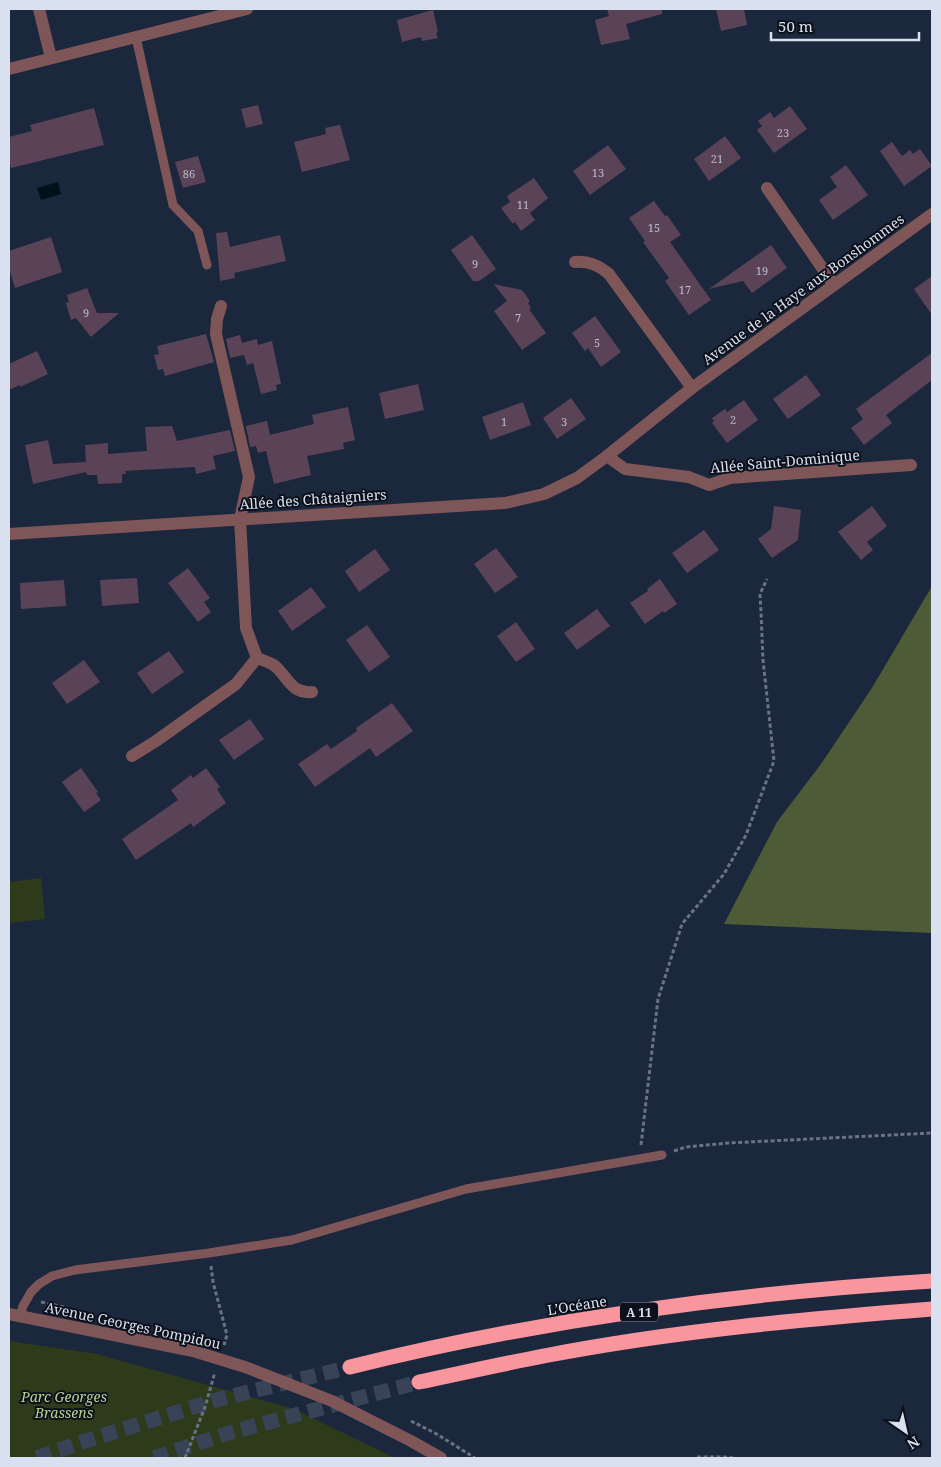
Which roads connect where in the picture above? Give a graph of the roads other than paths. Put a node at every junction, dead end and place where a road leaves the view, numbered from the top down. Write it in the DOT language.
graph roads {
  1 [pos="39,9"];
  2 [pos="247,9"];
  3 [pos="136,37"];
  4 [pos="51,58"];
  5 [pos="9,69"];
  6 [pos="767,188"];
  7 [pos="932,214"];
  8 [pos="575,262"];
  9 [pos="207,265"];
  10 [pos="834,285"];
  11 [pos="222,306"];
  12 [pos="692,388"];
  13 [pos="607,456"];
  14 [pos="911,465"];
  15 [pos="240,519"];
  16 [pos="9,534"];
  17 [pos="257,658"];
  18 [pos="312,692"];
  19 [pos="132,756"];
  20 [pos="662,1155"];
  21 [pos="932,1281"];
  22 [pos="932,1310"];
  23 [pos="14,1315"];
  24 [pos="350,1367"];
  25 [pos="419,1382"];
  26 [pos="441,1458"];
  1 -- 4 [label="street"];
  2 -- 3 [label="street"];
  3 -- 4 [label="street"];
  3 -- 9 [label="lane"];
  4 -- 5 [label="street"];
  6 -- 10 [label="street"];
  7 -- 10 [label="street, Avenue de la Haye aux Bonshommes"];
  8 -- 12 [label="street"];
  10 -- 12 [label="street, Avenue de la Haye aux Bonshommes"];
  11 -- 15 [label="street"];
  12 -- 13 [label="street, Avenue de la Haye aux Bonshommes"];
  13 -- 14 [label="street, Allée Saint-Dominique"];
  13 -- 15 [label="street, Allée des Châtaigniers"];
  15 -- 16 [label="street, Allée des Châtaigniers"];
  15 -- 17 [label="street"];
  17 -- 18 [label="street"];
  17 -- 19 [label="street"];
  20 -- 23 [label="lane"];
  21 -- 24 [label="highway, L’Océane / A 11"];
  22 -- 25 [label="highway, A 11"];
  23 -- 26 [label="street, Avenue Georges Pompidou"];
}
